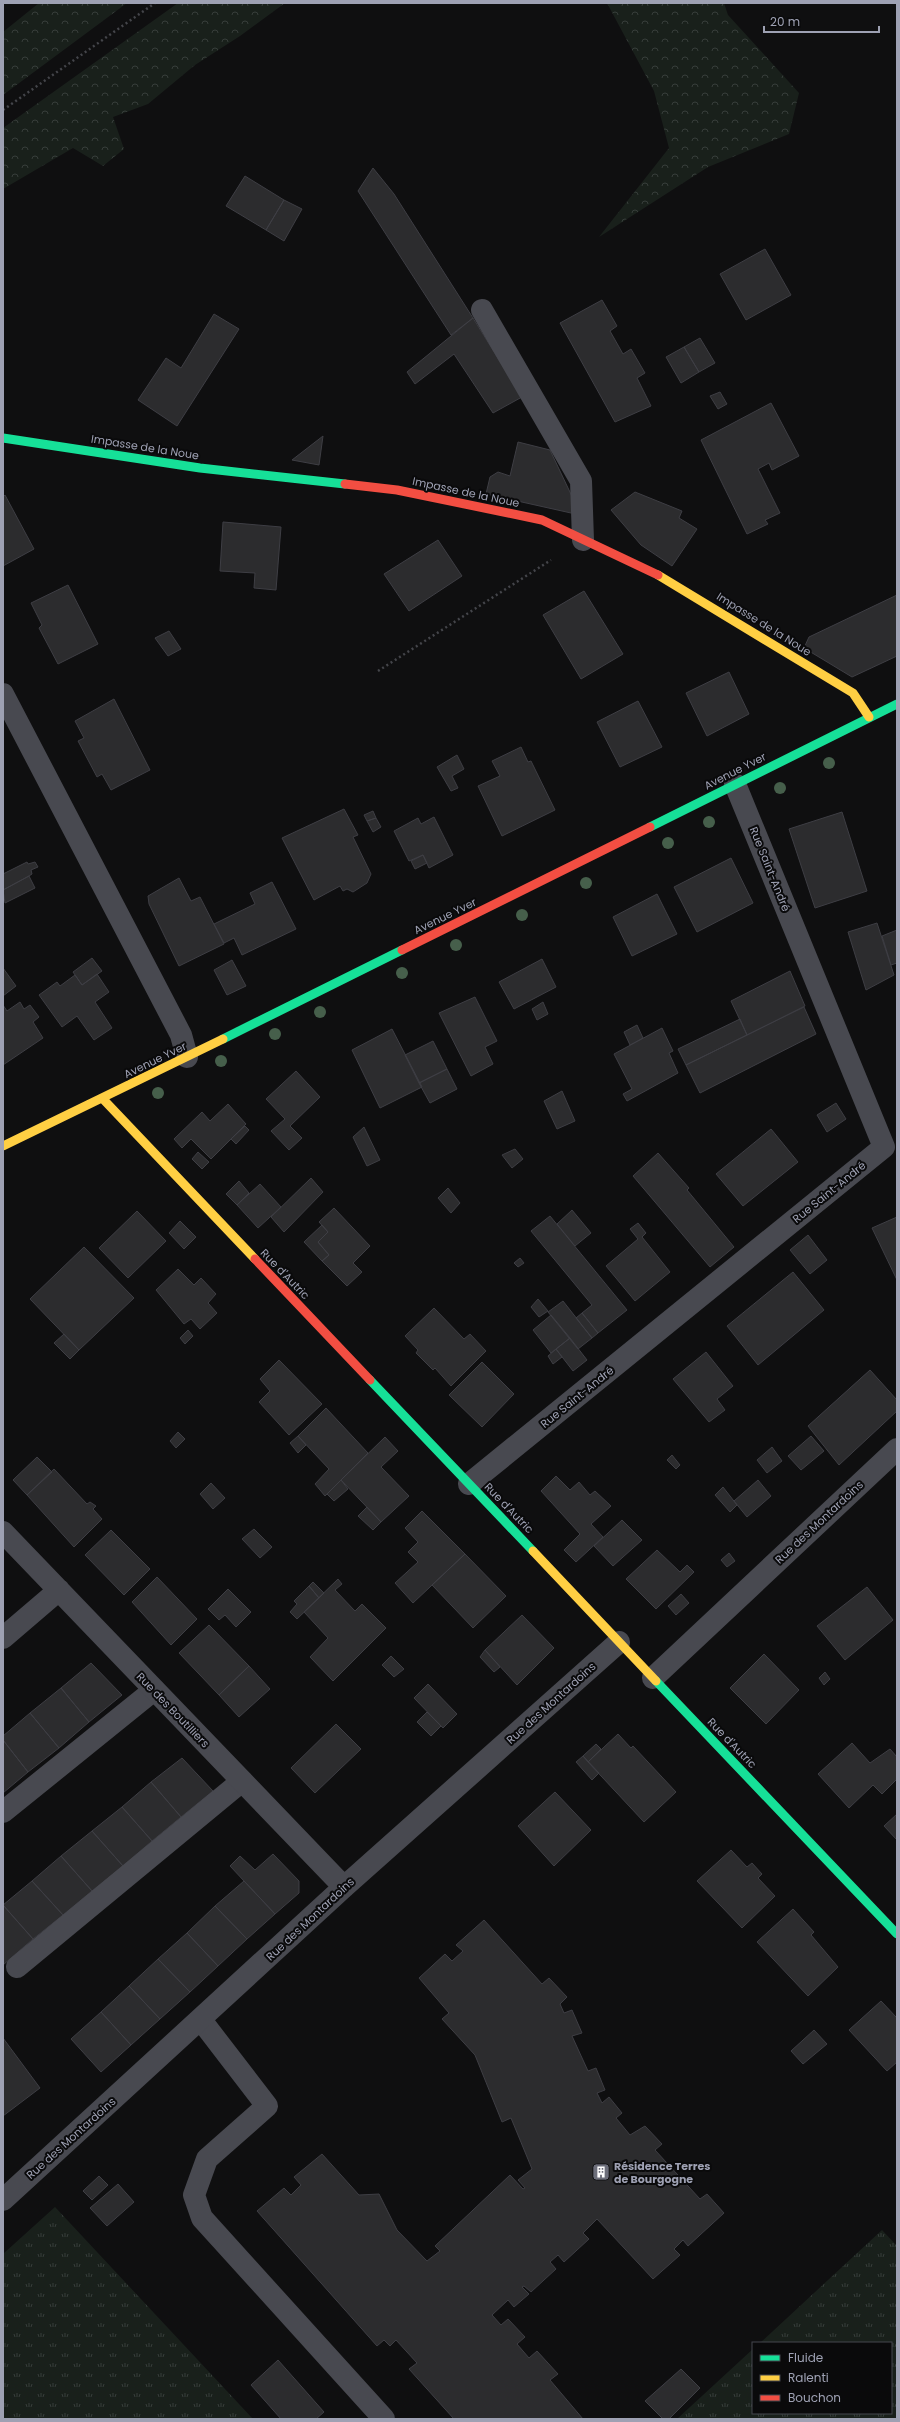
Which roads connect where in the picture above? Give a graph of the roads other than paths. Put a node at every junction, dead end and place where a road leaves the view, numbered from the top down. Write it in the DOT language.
graph roads {
  1 [pos="482,310"];
  2 [pos="3,438"];
  3 [pos="583,540"];
  4 [pos="3,694"];
  5 [pos="897,704"];
  6 [pos="869,718"];
  7 [pos="735,784"];
  8 [pos="187,1057"];
  9 [pos="103,1099"];
  10 [pos="3,1146"];
  11 [pos="897,1449"];
  12 [pos="469,1484"];
  13 [pos="3,1532"];
  14 [pos="59,1590"];
  15 [pos="3,1638"];
  16 [pos="619,1642"];
  17 [pos="653,1678"];
  18 [pos="154,1690"];
  19 [pos="242,1781"];
  20 [pos="3,1812"];
  21 [pos="344,1887"];
  22 [pos="897,1934"];
  23 [pos="17,1967"];
  24 [pos="201,2020"];
  25 [pos="3,2200"];
  26 [pos="384,2419"];
  1 -- 3 [label="street"];
  2 -- 3 [label="street, Impasse de la Noue"];
  3 -- 6 [label="street, Impasse de la Noue"];
  4 -- 8 [label="street"];
  5 -- 6 [label="street, Avenue Yver"];
  6 -- 7 [label="street, Avenue Yver"];
  7 -- 8 [label="street, Avenue Yver"];
  7 -- 12 [label="street, Rue Saint-André"];
  8 -- 9 [label="street, Avenue Yver"];
  9 -- 10 [label="street, Avenue Yver"];
  9 -- 12 [label="street, Rue d'Autric"];
  11 -- 17 [label="street, Rue des Montardoins"];
  12 -- 16 [label="street, Rue d'Autric"];
  13 -- 14 [label="street, Rue des Boutilliers"];
  14 -- 15 [label="street"];
  14 -- 18 [label="street, Rue des Boutilliers"];
  16 -- 17 [label="street, Rue d'Autric"];
  16 -- 21 [label="street, Rue des Montardoins"];
  17 -- 22 [label="street, Rue d'Autric"];
  18 -- 19 [label="street, Rue des Boutilliers"];
  18 -- 20 [label="street"];
  19 -- 21 [label="street, Rue des Boutilliers"];
  19 -- 23 [label="street"];
  21 -- 24 [label="street, Rue des Montardoins"];
  24 -- 25 [label="street, Rue des Montardoins"];
  24 -- 26 [label="street"];
}
